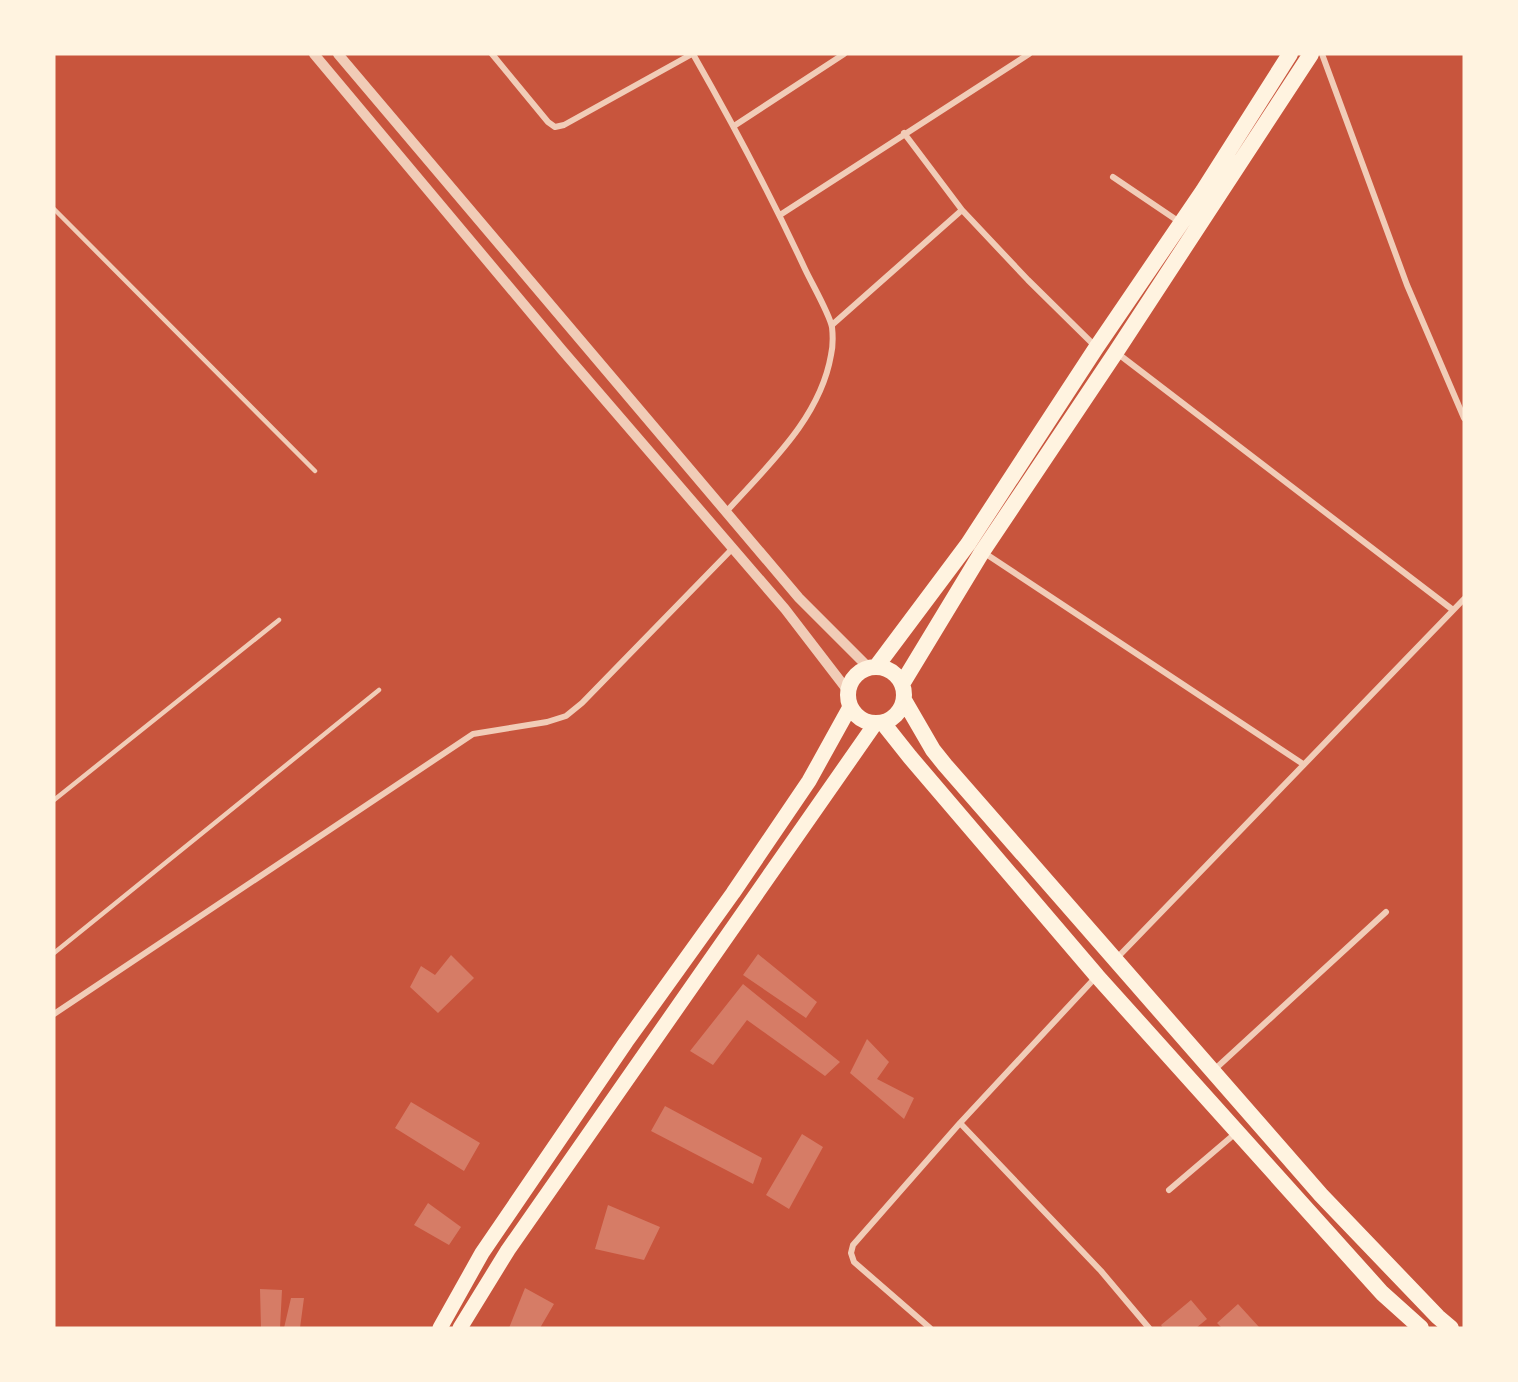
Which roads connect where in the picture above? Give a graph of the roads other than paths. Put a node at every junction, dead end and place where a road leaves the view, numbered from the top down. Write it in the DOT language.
graph roads {
  1 [pos="314,54"];
  2 [pos="338,54"];
  3 [pos="492,54"];
  4 [pos="692,54"];
  5 [pos="844,54"];
  6 [pos="1029,54"];
  7 [pos="1290,54"];
  8 [pos="1311,54"];
  9 [pos="1322,54"];
  10 [pos="734,126"];
  11 [pos="904,134"];
  12 [pos="1113,177"];
  13 [pos="54,209"];
  14 [pos="962,210"];
  15 [pos="780,215"];
  16 [pos="1181,223"];
  17 [pos="832,325"];
  18 [pos="1096,348"];
  19 [pos="1116,352"];
  20 [pos="1464,418"];
  21 [pos="315,471"];
  22 [pos="726,512"];
  23 [pos="733,548"];
  24 [pos="982,552"];
  25 [pos="1464,599"];
  26 [pos="1453,610"];
  27 [pos="279,620"];
  28 [pos="872,668"];
  29 [pos="379,690"];
  30 [pos="903,692"];
  31 [pos="849,699"];
  32 [pos="879,723"];
  33 [pos="1303,764"];
  34 [pos="54,800"];
  35 [pos="1386,912"];
  36 [pos="54,953"];
  37 [pos="1115,960"];
  38 [pos="1097,976"];
  39 [pos="54,1014"];
  40 [pos="1213,1071"];
  41 [pos="960,1123"];
  42 [pos="1237,1131"];
  43 [pos="1169,1190"];
  44 [pos="440,1328"];
  45 [pos="460,1328"];
  46 [pos="930,1328"];
  47 [pos="1149,1328"];
  48 [pos="1421,1328"];
  49 [pos="1451,1328"];
  1 -- 23 [label="street"];
  2 -- 22 [label="street"];
  3 -- 4 [label="street"];
  4 -- 10 [label="street"];
  5 -- 10 [label="street"];
  6 -- 11 [label="street"];
  7 -- 16 [label="highway"];
  8 -- 19 [label="highway"];
  9 -- 20 [label="street"];
  10 -- 15 [label="street"];
  11 -- 14 [label="street"];
  11 -- 15 [label="street"];
  12 -- 16 [label="street"];
  13 -- 21 [label="lane"];
  14 -- 17 [label="street"];
  14 -- 18 [label="street"];
  15 -- 17 [label="street"];
  16 -- 18 [label="highway"];
  17 -- 22 [label="street"];
  18 -- 28 [label="highway"];
  19 -- 24 [label="highway"];
  19 -- 26 [label="street"];
  22 -- 28 [label="street"];
  23 -- 31 [label="street"];
  23 -- 39 [label="street"];
  24 -- 30 [label="highway"];
  24 -- 33 [label="street"];
  25 -- 26 [label="street"];
  26 -- 33 [label="street"];
  27 -- 34 [label="lane"];
  28 -- 30 [label="highway"];
  28 -- 31 [label="highway"];
  29 -- 36 [label="lane"];
  30 -- 32 [label="highway"];
  30 -- 37 [label="highway"];
  31 -- 32 [label="highway"];
  31 -- 44 [label="main road"];
  32 -- 38 [label="highway"];
  32 -- 45 [label="main road"];
  33 -- 37 [label="street"];
  35 -- 40 [label="street"];
  37 -- 40 [label="highway"];
  38 -- 41 [label="street"];
  38 -- 42 [label="highway"];
  40 -- 49 [label="highway"];
  41 -- 46 [label="street"];
  41 -- 47 [label="street"];
  42 -- 43 [label="street"];
  42 -- 48 [label="highway"];
}
